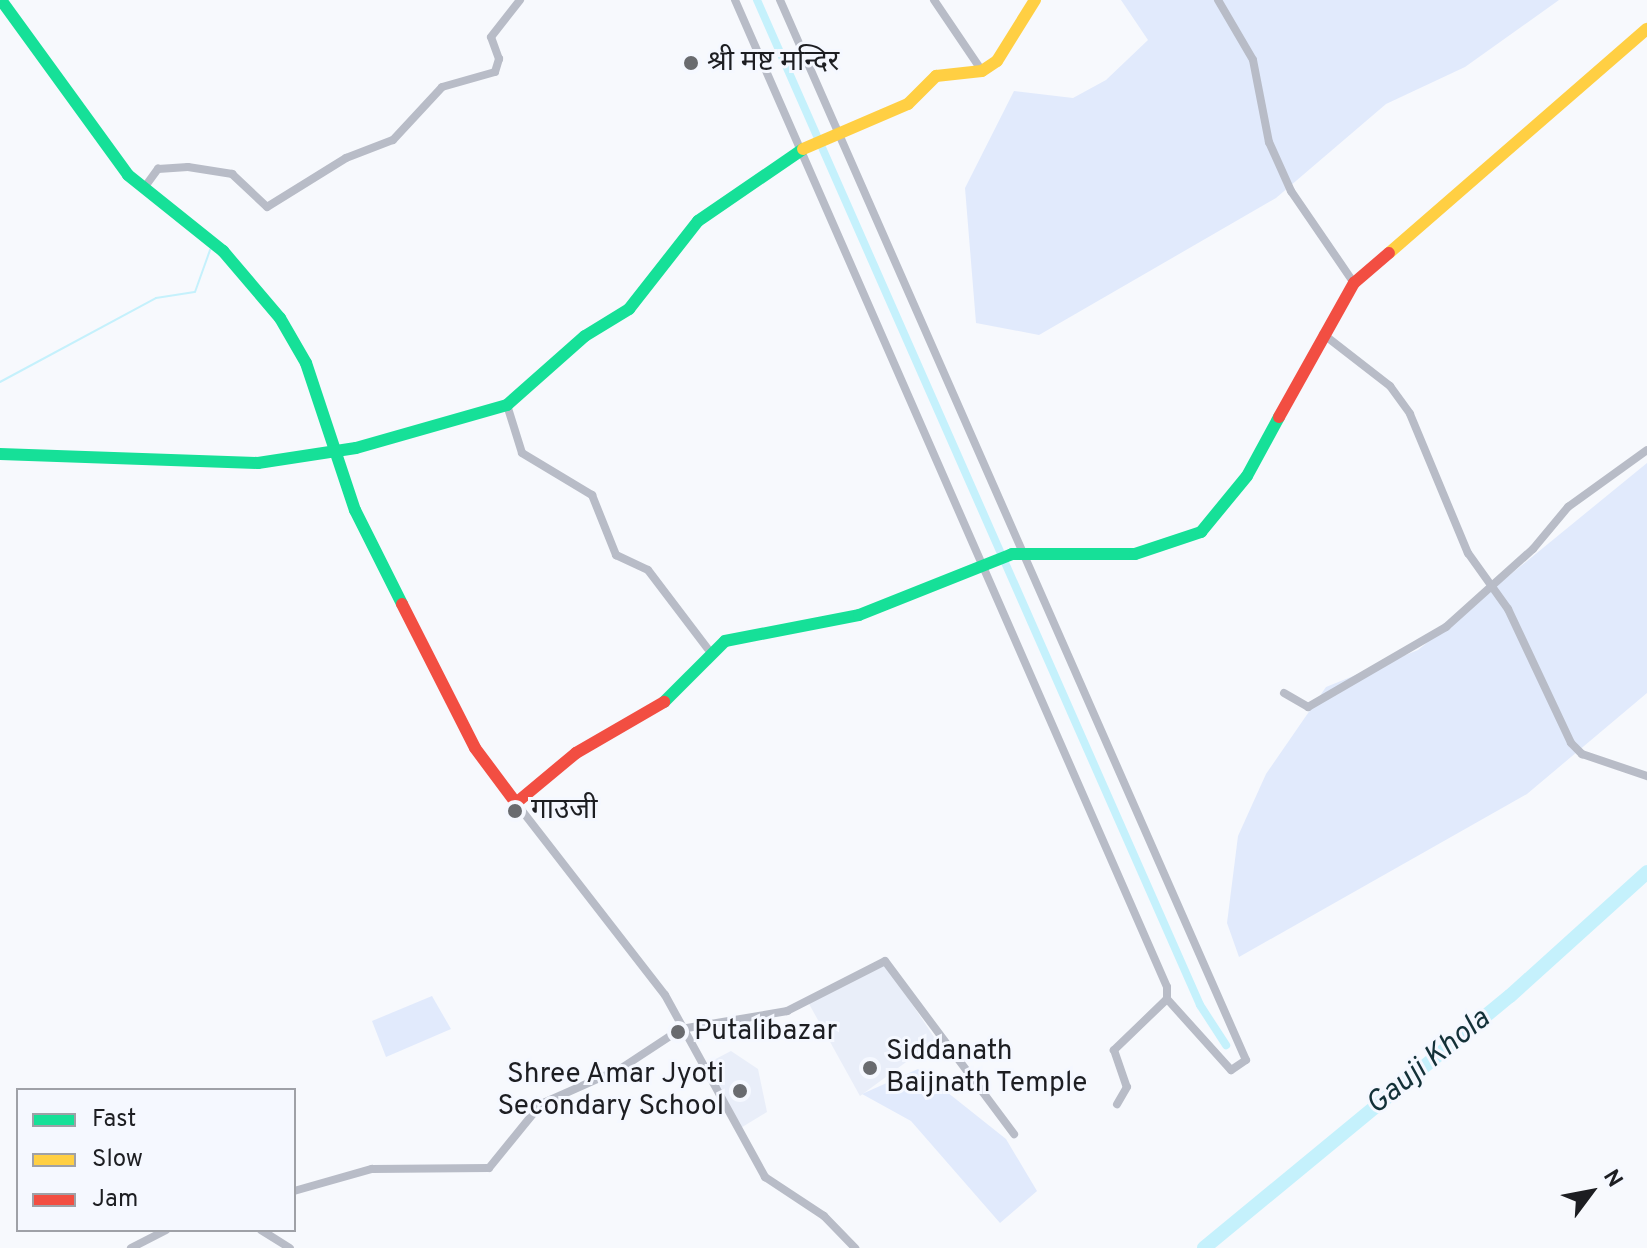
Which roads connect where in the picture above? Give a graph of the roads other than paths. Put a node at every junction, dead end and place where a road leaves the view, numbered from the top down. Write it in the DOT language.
graph roads {
  1 [pos="1,0"];
  2 [pos="520,0"];
  3 [pos="735,0"];
  4 [pos="780,0"];
  5 [pos="934,0"];
  6 [pos="1035,0"];
  7 [pos="1218,0"];
  8 [pos="1647,29"];
  9 [pos="982,71"];
  10 [pos="835,136"];
  11 [pos="803,150"];
  12 [pos="144,188"];
  13 [pos="1354,283"];
  14 [pos="1322,334"];
  15 [pos="507,405"];
  16 [pos="331,450"];
  17 [pos="1647,450"];
  18 [pos="0,454"];
  19 [pos="1016,554"];
  20 [pos="985,566"];
  21 [pos="1494,585"];
  22 [pos="708,649"];
  23 [pos="1284,693"];
  24 [pos="1647,776"];
  25 [pos="516,803"];
  26 [pos="1167,999"];
  27 [pos="681,1029"];
  28 [pos="1117,1104"];
  29 [pos="1014,1134"];
  30 [pos="296,1190"];
  31 [pos="162,1232"];
  32 [pos="264,1232"];
  33 [pos="131,1248"];
  34 [pos="290,1248"];
  35 [pos="855,1248"];
  1 -- 12 [label="street"];
  2 -- 12 [label="street"];
  3 -- 11 [label="street"];
  4 -- 10 [label="street"];
  5 -- 9 [label="street"];
  6 -- 9 [label="street"];
  7 -- 13 [label="street"];
  8 -- 13 [label="street"];
  9 -- 10 [label="street"];
  10 -- 11 [label="street"];
  10 -- 19 [label="street"];
  11 -- 15 [label="street"];
  11 -- 20 [label="street"];
  12 -- 16 [label="street"];
  13 -- 14 [label="street"];
  14 -- 19 [label="street"];
  14 -- 21 [label="street"];
  15 -- 16 [label="street"];
  15 -- 22 [label="street"];
  16 -- 18 [label="street"];
  16 -- 25 [label="street"];
  17 -- 21 [label="street"];
  19 -- 20 [label="street"];
  19 -- 26 [label="street"];
  20 -- 22 [label="street"];
  20 -- 26 [label="street"];
  21 -- 23 [label="street"];
  21 -- 24 [label="street"];
  22 -- 25 [label="street"];
  25 -- 27 [label="street"];
  26 -- 28 [label="street"];
  27 -- 29 [label="street"];
  27 -- 30 [label="street"];
  27 -- 35 [label="street"];
  31 -- 33 [label="street"];
  32 -- 34 [label="street"];
}
